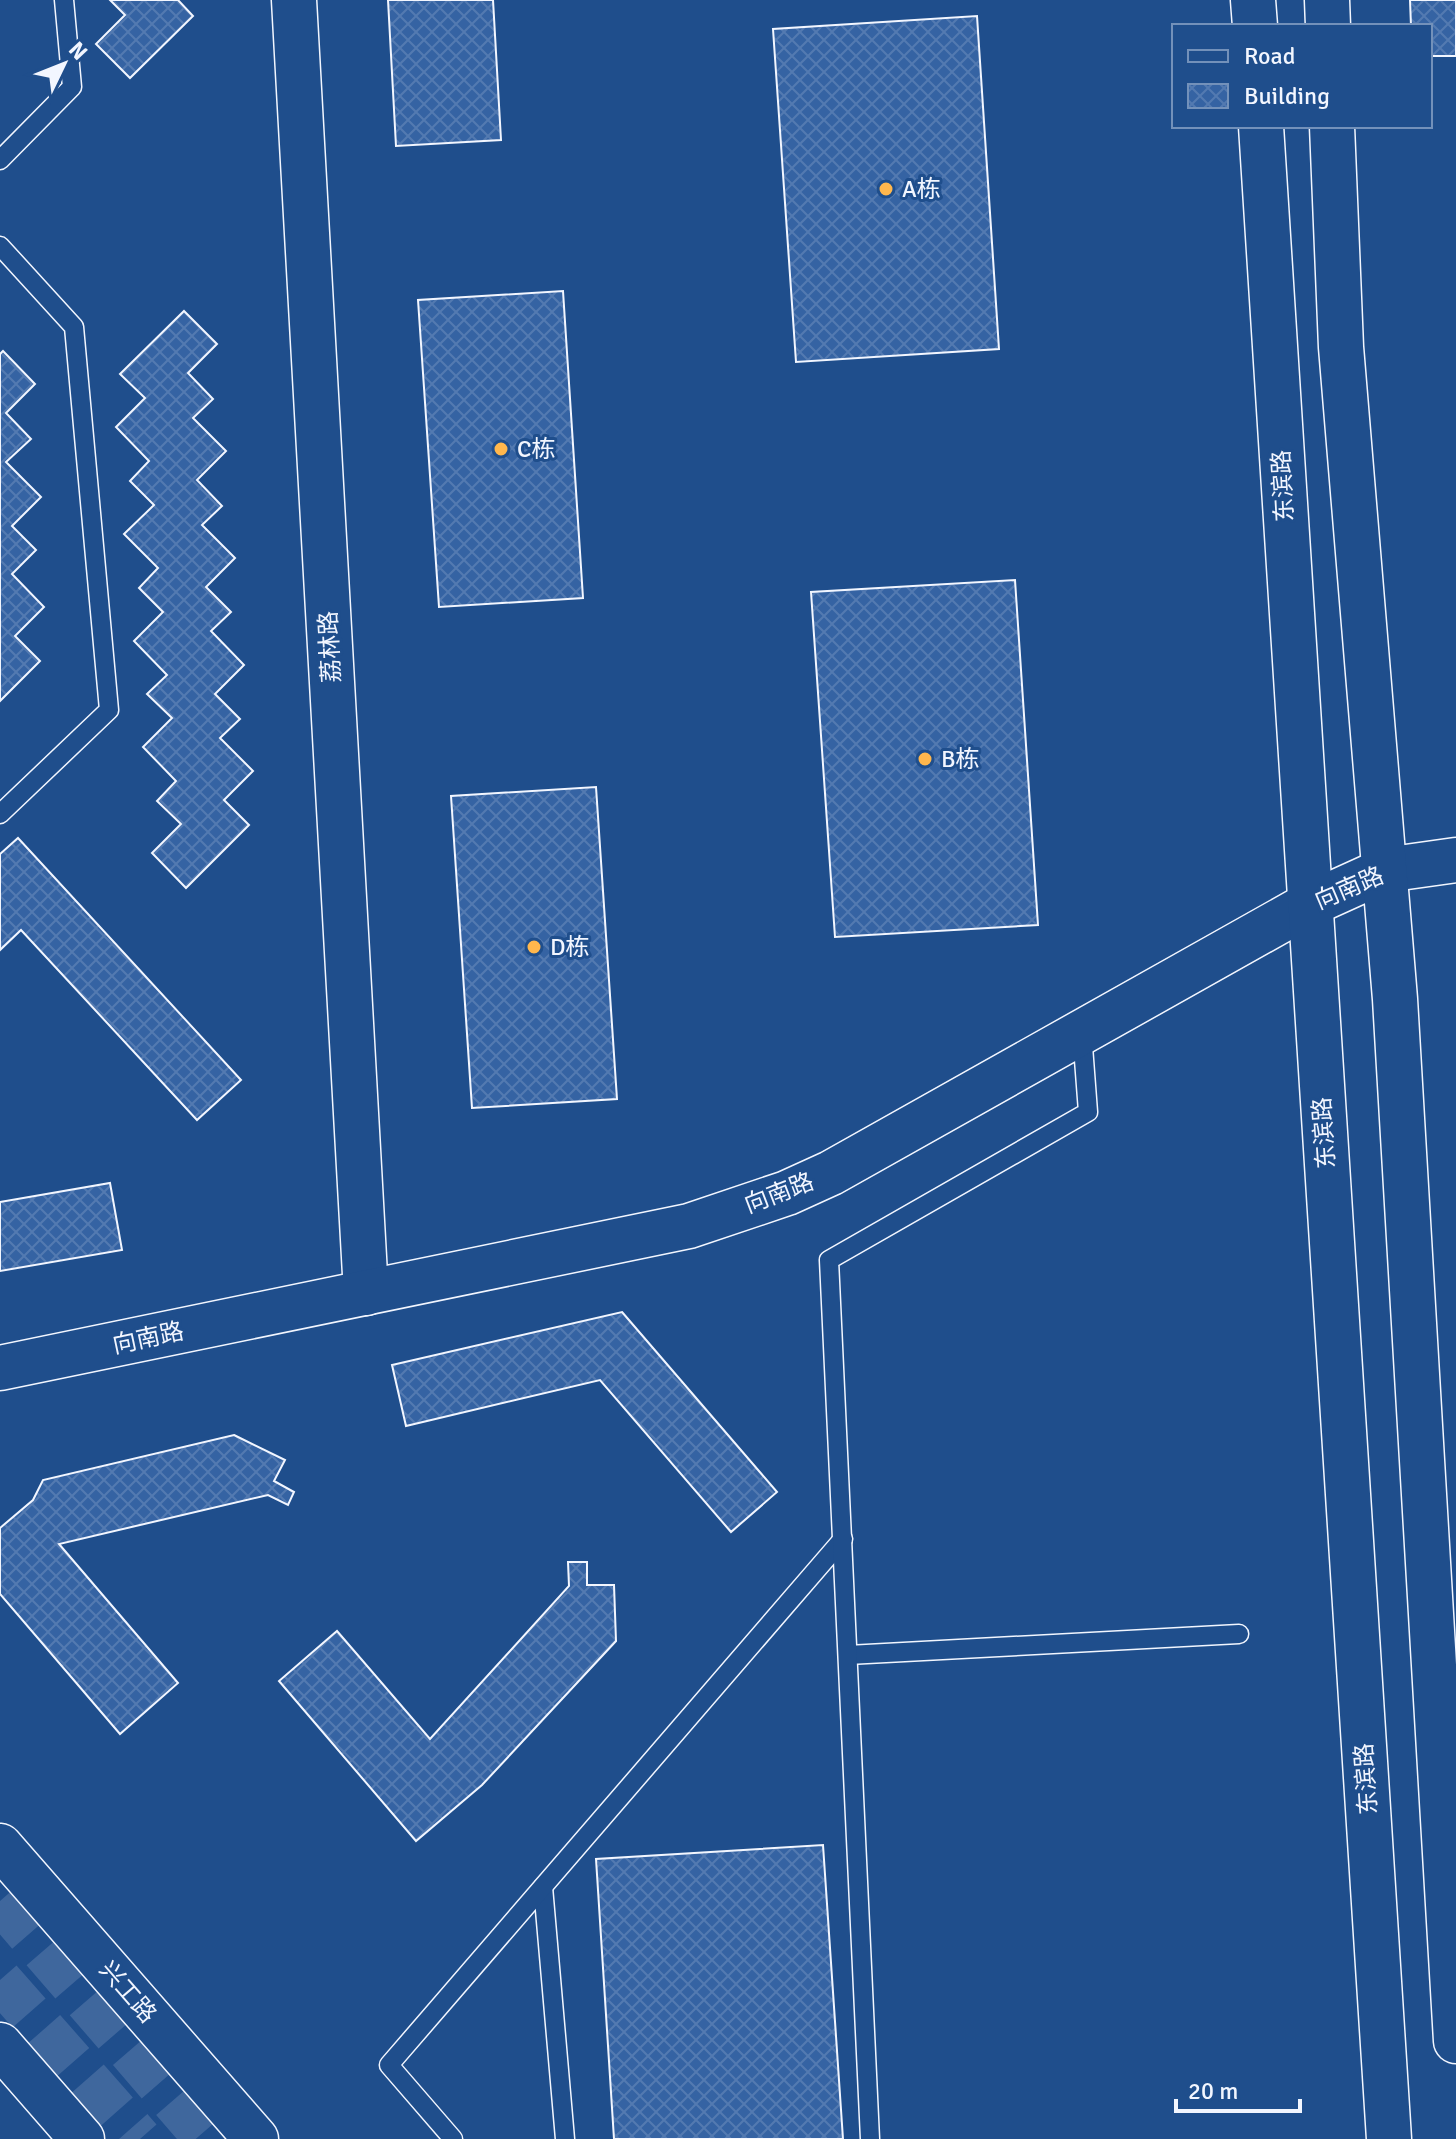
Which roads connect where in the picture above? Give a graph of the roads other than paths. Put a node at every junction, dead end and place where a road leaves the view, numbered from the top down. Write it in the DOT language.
graph roads {
  1 [pos="64,0"];
  2 [pos="294,0"];
  3 [pos="1253,0"];
  4 [pos="1327,0"];
  5 [pos="1255,24"];
  6 [pos="1328,24"];
  7 [pos="1261,128"];
  8 [pos="1332,128"];
  9 [pos="0,160"];
  10 [pos="0,246"];
  11 [pos="0,814"];
  12 [pos="1456,860"];
  13 [pos="1385,870"];
  14 [pos="1310,904"];
  15 [pos="1082,1033"];
  16 [pos="366,1293"];
  17 [pos="20,1364"];
  18 [pos="0,1381"];
  19 [pos="843,1539"];
  20 [pos="1239,1634"];
  21 [pos="848,1655"];
  22 [pos="0,1846"];
  23 [pos="543,1887"];
  24 [pos="1456,2041"];
  25 [pos="0,2045"];
  26 [pos="82,2139"];
  27 [pos="256,2139"];
  28 [pos="453,2139"];
  29 [pos="565,2139"];
  30 [pos="870,2139"];
  31 [pos="1389,2139"];
  1 -- 9 [label="lane"];
  2 -- 16 [label="main road, 荔林路"];
  3 -- 5 [label="main road"];
  4 -- 6 [label="main road"];
  7 -- 14 [label="main road, 东滨路"];
  8 -- 13 [label="main road"];
  10 -- 11 [label="lane"];
  12 -- 13 [label="main road, 向南路"];
  13 -- 14 [label="main road, 向南路"];
  13 -- 24 [label="main road"];
  14 -- 15 [label="main road, 向南路"];
  14 -- 31 [label="main road, 东滨路"];
  15 -- 16 [label="main road, 向南路"];
  15 -- 19 [label="lane"];
  16 -- 17 [label="main road, 向南路"];
  17 -- 18 [label="main road, 向南路"];
  19 -- 21 [label="lane"];
  19 -- 23 [label="lane"];
  20 -- 21 [label="lane"];
  21 -- 30 [label="lane"];
  22 -- 27 [label="main road, 兴工路"];
  23 -- 28 [label="lane"];
  23 -- 29 [label="lane"];
  25 -- 26 [label="main road"];
}
